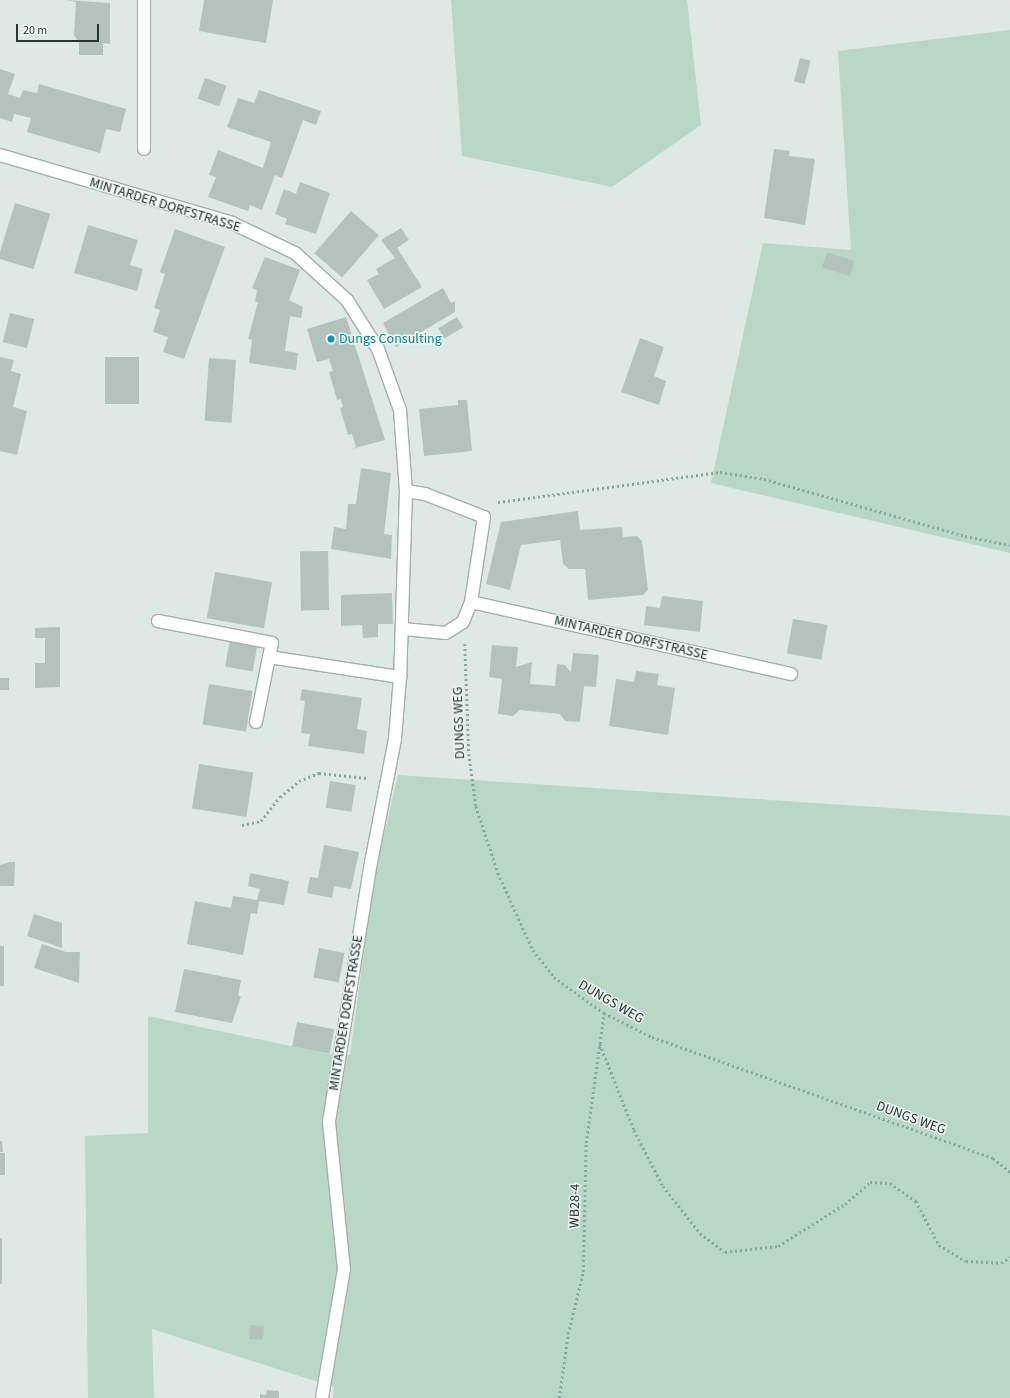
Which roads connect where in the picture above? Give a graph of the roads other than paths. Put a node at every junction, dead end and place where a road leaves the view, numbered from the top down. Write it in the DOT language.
graph roads {
  1 [pos="144,0"];
  2 [pos="144,149"];
  3 [pos="0,155"];
  4 [pos="406,491"];
  5 [pos="472,602"];
  6 [pos="158,621"];
  7 [pos="403,629"];
  8 [pos="269,657"];
  9 [pos="791,674"];
  10 [pos="400,677"];
  11 [pos="256,722"];
  12 [pos="322,1398"];
  1 -- 2 [label="street"];
  3 -- 4 [label="street, MINTARDER DORFSTRASSE"];
  4 -- 5 [label="street"];
  4 -- 7 [label="street, MINTARDER DORFSTRASSE"];
  5 -- 7 [label="street"];
  5 -- 9 [label="street, MINTARDER DORFSTRASSE"];
  6 -- 8 [label="street"];
  7 -- 10 [label="street, MINTARDER DORFSTRASSE"];
  8 -- 10 [label="street"];
  8 -- 11 [label="street"];
  10 -- 12 [label="street, MINTARDER DORFSTRASSE"];
}
